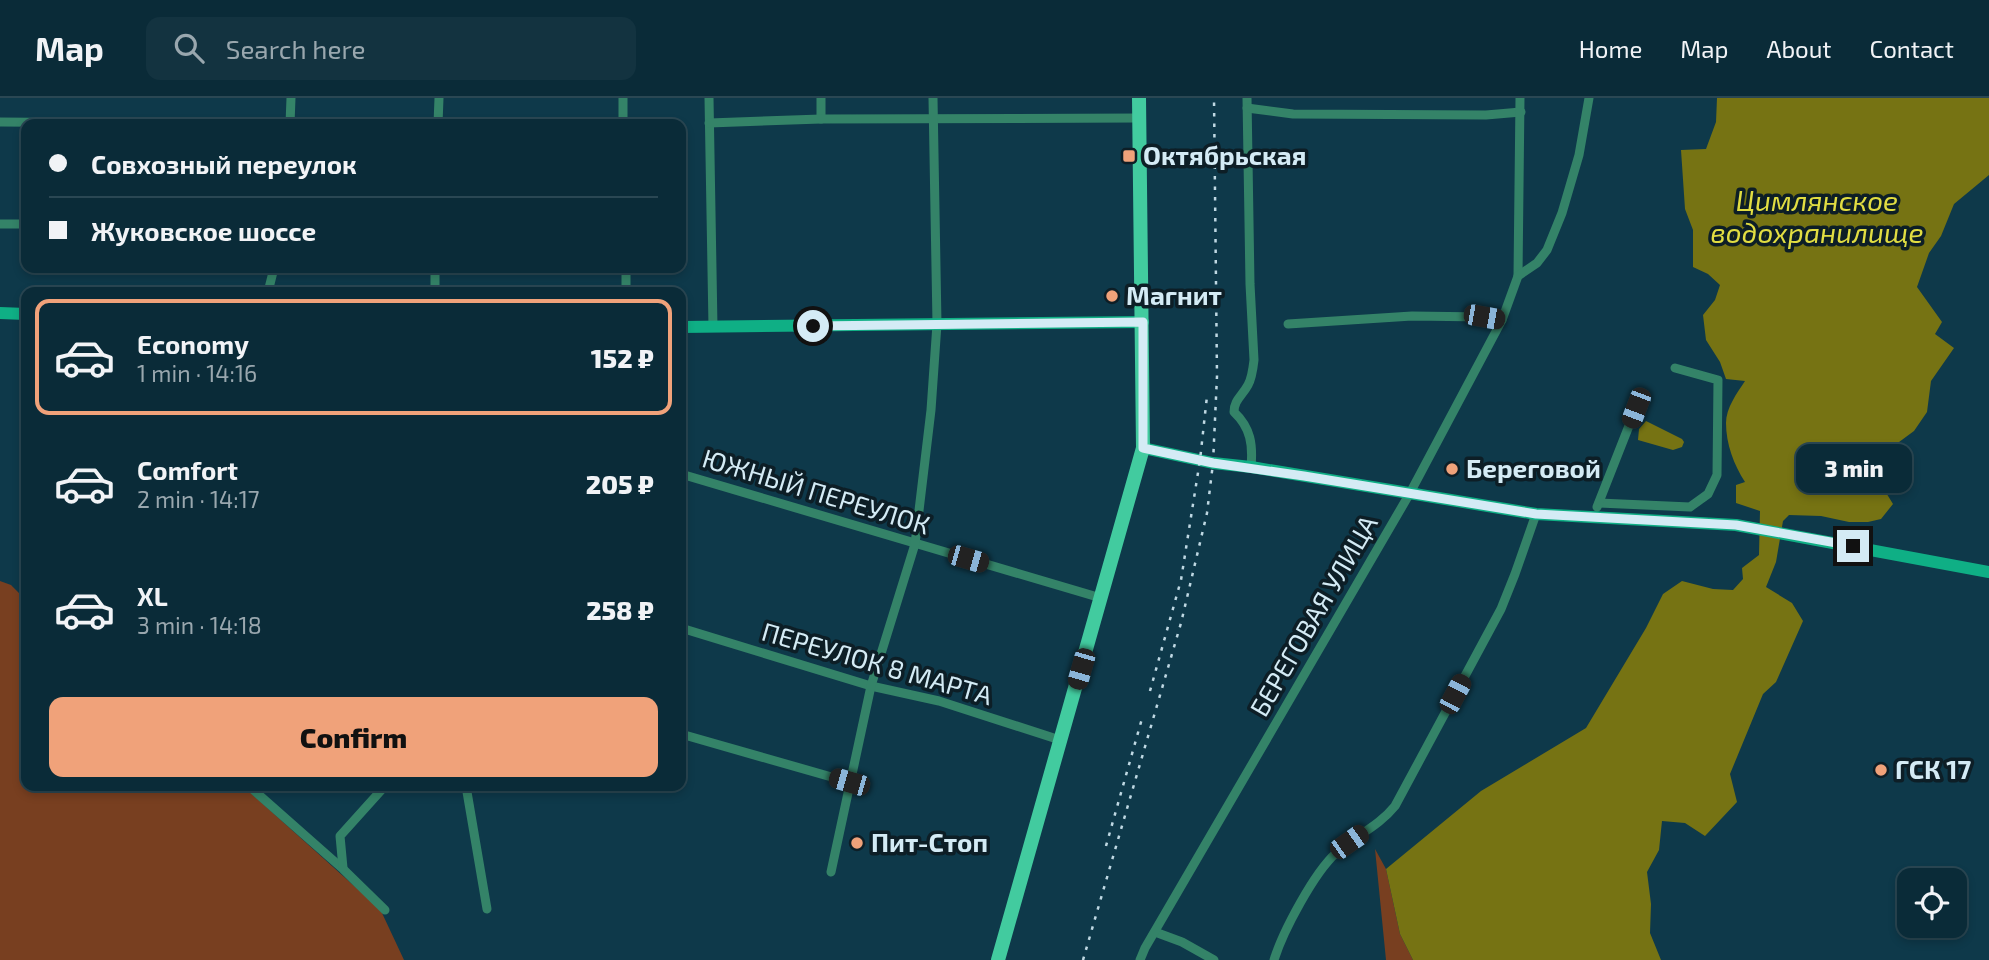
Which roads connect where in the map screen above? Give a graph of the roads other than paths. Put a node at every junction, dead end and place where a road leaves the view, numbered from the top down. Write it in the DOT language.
graph roads {
  1 [pos="291,98"];
  2 [pos="439,98"];
  3 [pos="622,98"];
  4 [pos="709,98"];
  5 [pos="821,98"];
  6 [pos="933,98"];
  7 [pos="1139,98"];
  8 [pos="1520,98"];
  9 [pos="1589,98"];
  10 [pos="1247,103"];
  11 [pos="1521,112"];
  12 [pos="1139,118"];
  13 [pos="290,119"];
  14 [pos="438,119"];
  15 [pos="623,119"];
  16 [pos="821,119"];
  17 [pos="934,120"];
  18 [pos="0,122"];
  19 [pos="21,122"];
  20 [pos="709,123"];
  21 [pos="0,224"];
  22 [pos="21,224"];
  23 [pos="1518,276"];
  24 [pos="0,313"];
  25 [pos="21,314"];
  26 [pos="1502,320"];
  27 [pos="1143,322"];
  28 [pos="937,324"];
  29 [pos="1288,324"];
  30 [pos="686,327"];
  31 [pos="713,327"];
  32 [pos="1675,368"];
  33 [pos="1636,408"];
  34 [pos="1143,448"];
  35 [pos="1251,467"];
  36 [pos="686,475"];
  37 [pos="1410,493"];
  38 [pos="1599,503"];
  39 [pos="1536,514"];
  40 [pos="1594,517"];
  41 [pos="915,544"];
  42 [pos="1989,572"];
  43 [pos="1101,598"];
  44 [pos="686,630"];
  45 [pos="871,686"];
  46 [pos="686,735"];
  47 [pos="1060,740"];
  48 [pos="849,782"];
  49 [pos="255,791"];
  50 [pos="265,791"];
  51 [pos="380,791"];
  52 [pos="467,791"];
  53 [pos="265,800"];
  54 [pos="343,869"];
  55 [pos="831,872"];
  56 [pos="487,909"];
  57 [pos="385,910"];
  58 [pos="1155,932"];
  59 [pos="998,960"];
  60 [pos="1140,960"];
  61 [pos="1214,960"];
  62 [pos="1274,960"];
  1 -- 13 [label="street"];
  2 -- 14 [label="street"];
  3 -- 15 [label="street"];
  4 -- 20 [label="street"];
  5 -- 16 [label="street"];
  6 -- 17 [label="street"];
  7 -- 12 [label="main road"];
  8 -- 11 [label="street"];
  9 -- 23 [label="street, БЕРЕГОВАЯ УЛИЦА"];
  10 -- 11 [label="street"];
  10 -- 35 [label="street"];
  11 -- 23 [label="street"];
  12 -- 17 [label="street"];
  12 -- 27 [label="main road"];
  16 -- 17 [label="street"];
  16 -- 20 [label="street"];
  17 -- 28 [label="street"];
  18 -- 19 [label="street"];
  20 -- 31 [label="street"];
  21 -- 22 [label="street"];
  23 -- 26 [label="street, БЕРЕГОВАЯ УЛИЦА"];
  24 -- 25 [label="main road"];
  26 -- 29 [label="street"];
  26 -- 37 [label="street, БЕРЕГОВАЯ УЛИЦА"];
  27 -- 28 [label="main road"];
  27 -- 34 [label="main road"];
  28 -- 31 [label="main road"];
  28 -- 41 [label="street"];
  30 -- 31 [label="main road"];
  32 -- 38 [label="street"];
  33 -- 38 [label="street"];
  34 -- 35 [label="main road"];
  34 -- 43 [label="main road"];
  35 -- 37 [label="main road"];
  36 -- 41 [label="street, ЮЖНЫЙ ПЕРЕУЛОК"];
  37 -- 39 [label="main road"];
  37 -- 58 [label="street, БЕРЕГОВАЯ УЛИЦА"];
  38 -- 40 [label="street"];
  39 -- 40 [label="main road"];
  39 -- 62 [label="street"];
  40 -- 42 [label="main road"];
  41 -- 43 [label="street, ЮЖНЫЙ ПЕРЕУЛОК"];
  41 -- 45 [label="street"];
  43 -- 47 [label="main road"];
  44 -- 45 [label="street, ПЕРЕУЛОК 8 МАРТА"];
  45 -- 47 [label="street, ПЕРЕУЛОК 8 МАРТА"];
  45 -- 48 [label="street"];
  46 -- 48 [label="street"];
  47 -- 59 [label="main road"];
  48 -- 55 [label="street"];
  49 -- 53 [label="street"];
  50 -- 53 [label="street"];
  51 -- 54 [label="street"];
  52 -- 56 [label="street"];
  53 -- 54 [label="street"];
  54 -- 57 [label="street"];
  58 -- 60 [label="street, БЕРЕГОВАЯ УЛИЦА"];
  58 -- 61 [label="street"];
}
